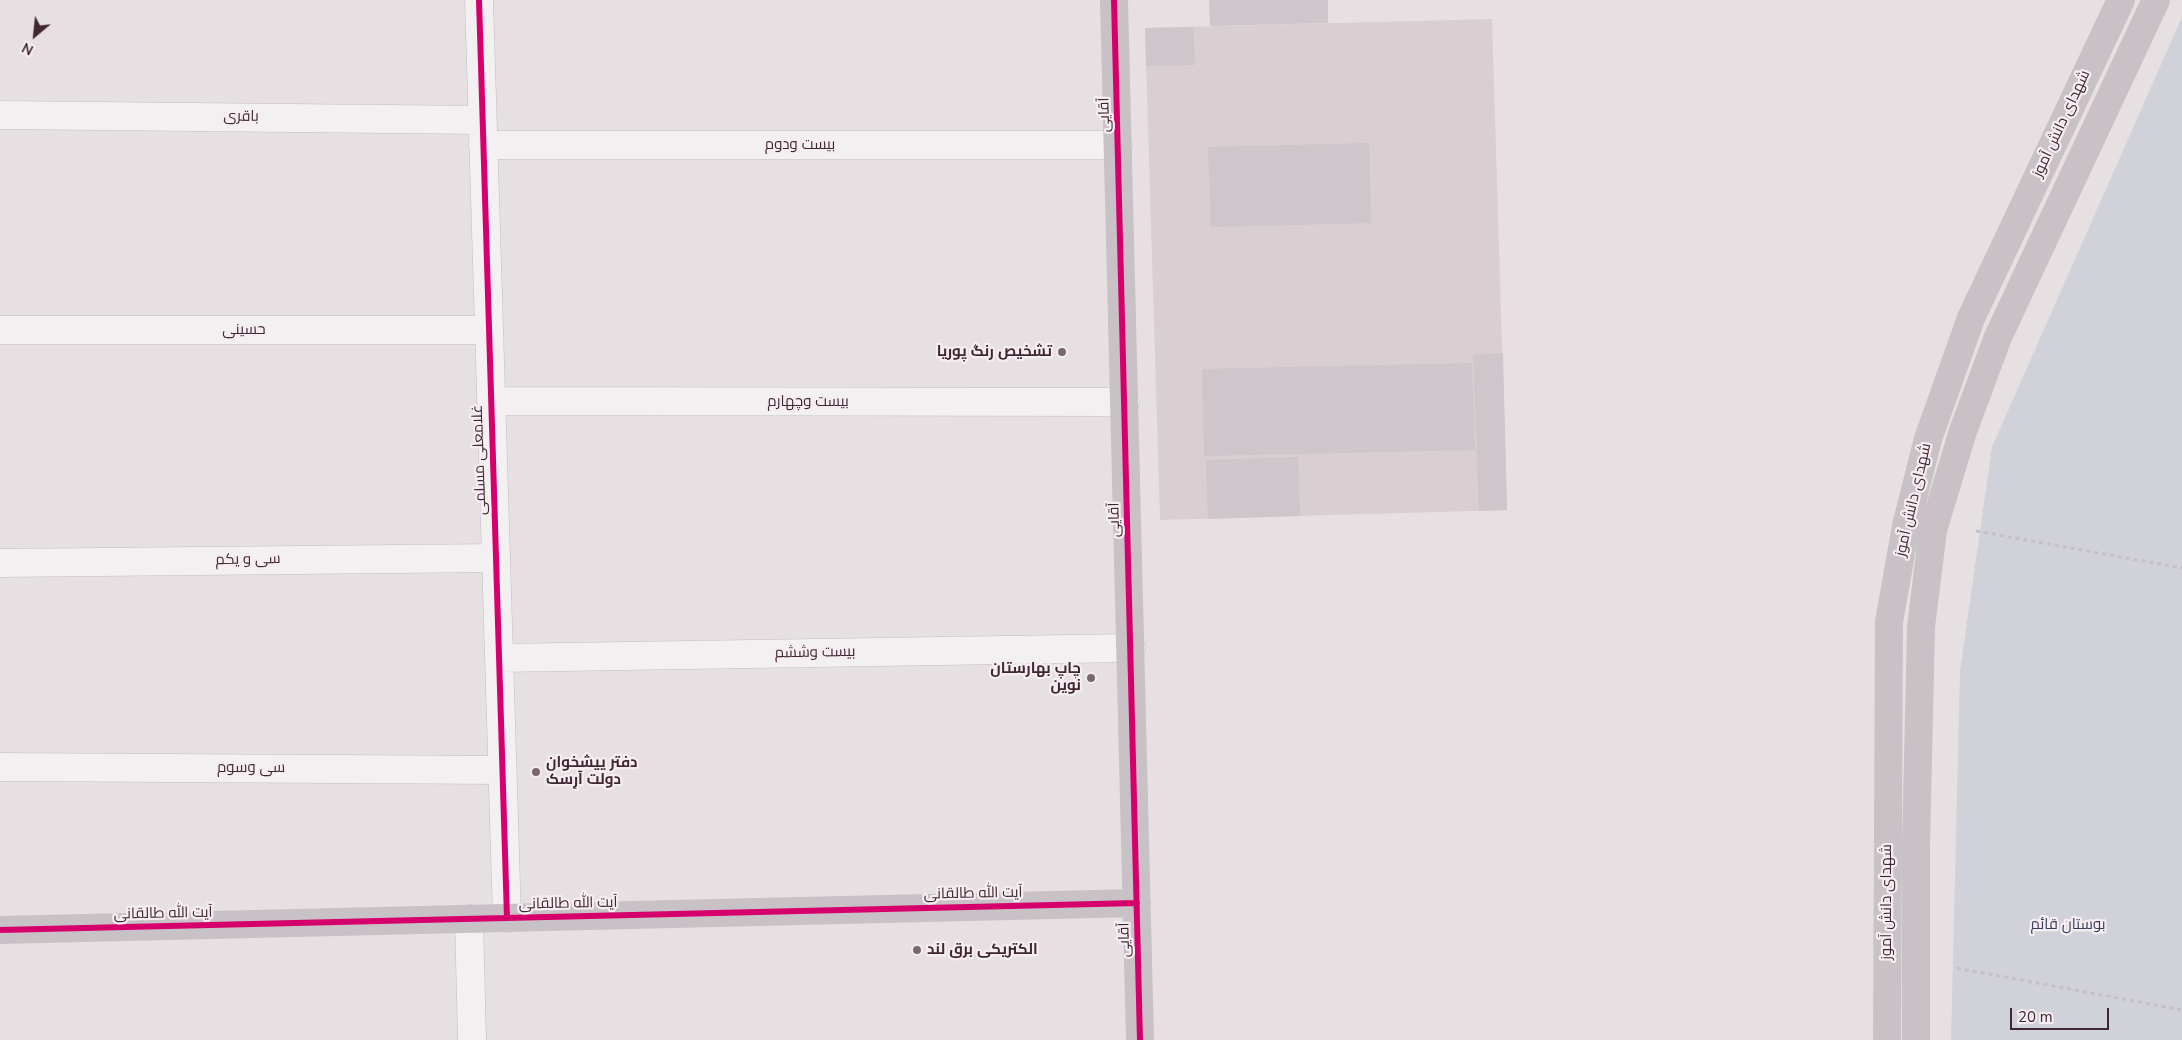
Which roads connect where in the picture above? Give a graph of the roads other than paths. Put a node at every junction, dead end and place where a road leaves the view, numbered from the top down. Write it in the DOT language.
graph roads {
  1 [pos="479,0"];
  2 [pos="1114,0"];
  3 [pos="2121,0"];
  4 [pos="2156,0"];
  5 [pos="0,115"];
  6 [pos="483,132"];
  7 [pos="1118,145"];
  8 [pos="0,330"];
  9 [pos="489,330"];
  10 [pos="491,401"];
  11 [pos="1125,402"];
  12 [pos="496,558"];
  13 [pos="0,563"];
  14 [pos="1131,648"];
  15 [pos="499,658"];
  16 [pos="0,767"];
  17 [pos="502,770"];
  18 [pos="1137,903"];
  19 [pos="507,918"];
  20 [pos="469,919"];
  21 [pos="0,930"];
  22 [pos="472,1040"];
  23 [pos="1140,1040"];
  24 [pos="1887,1040"];
  25 [pos="1916,1040"];
  1 -- 6 [label="street, غلامعلی مسلمی"];
  2 -- 7 [label="street, آقایی"];
  3 -- 24 [label="street, شهدای دانش آموز"];
  4 -- 25 [label="street"];
  5 -- 6 [label="street, باقری"];
  6 -- 7 [label="street, بیست ودوم"];
  6 -- 9 [label="street, غلامعلی مسلمی"];
  7 -- 11 [label="street, آقایی"];
  8 -- 9 [label="street, حسینی"];
  9 -- 10 [label="street, غلامعلی مسلمی"];
  10 -- 11 [label="street, بیست وچهارم"];
  10 -- 12 [label="street, غلامعلی مسلمی"];
  11 -- 14 [label="street, آقایی"];
  12 -- 13 [label="street, سی و یکم"];
  12 -- 15 [label="street, غلامعلی مسلمی"];
  14 -- 15 [label="street, بیست وششم"];
  14 -- 18 [label="street, آقایی"];
  15 -- 17 [label="street, غلامعلی مسلمی"];
  16 -- 17 [label="street, سی وسوم"];
  17 -- 19 [label="street, غلامعلی مسلمی"];
  18 -- 19 [label="street, آیت الله طالقانی"];
  18 -- 23 [label="street, آقایی"];
  19 -- 20 [label="street, آیت الله طالقانی"];
  20 -- 21 [label="street, آیت الله طالقانی"];
  20 -- 22 [label="street"];
}
